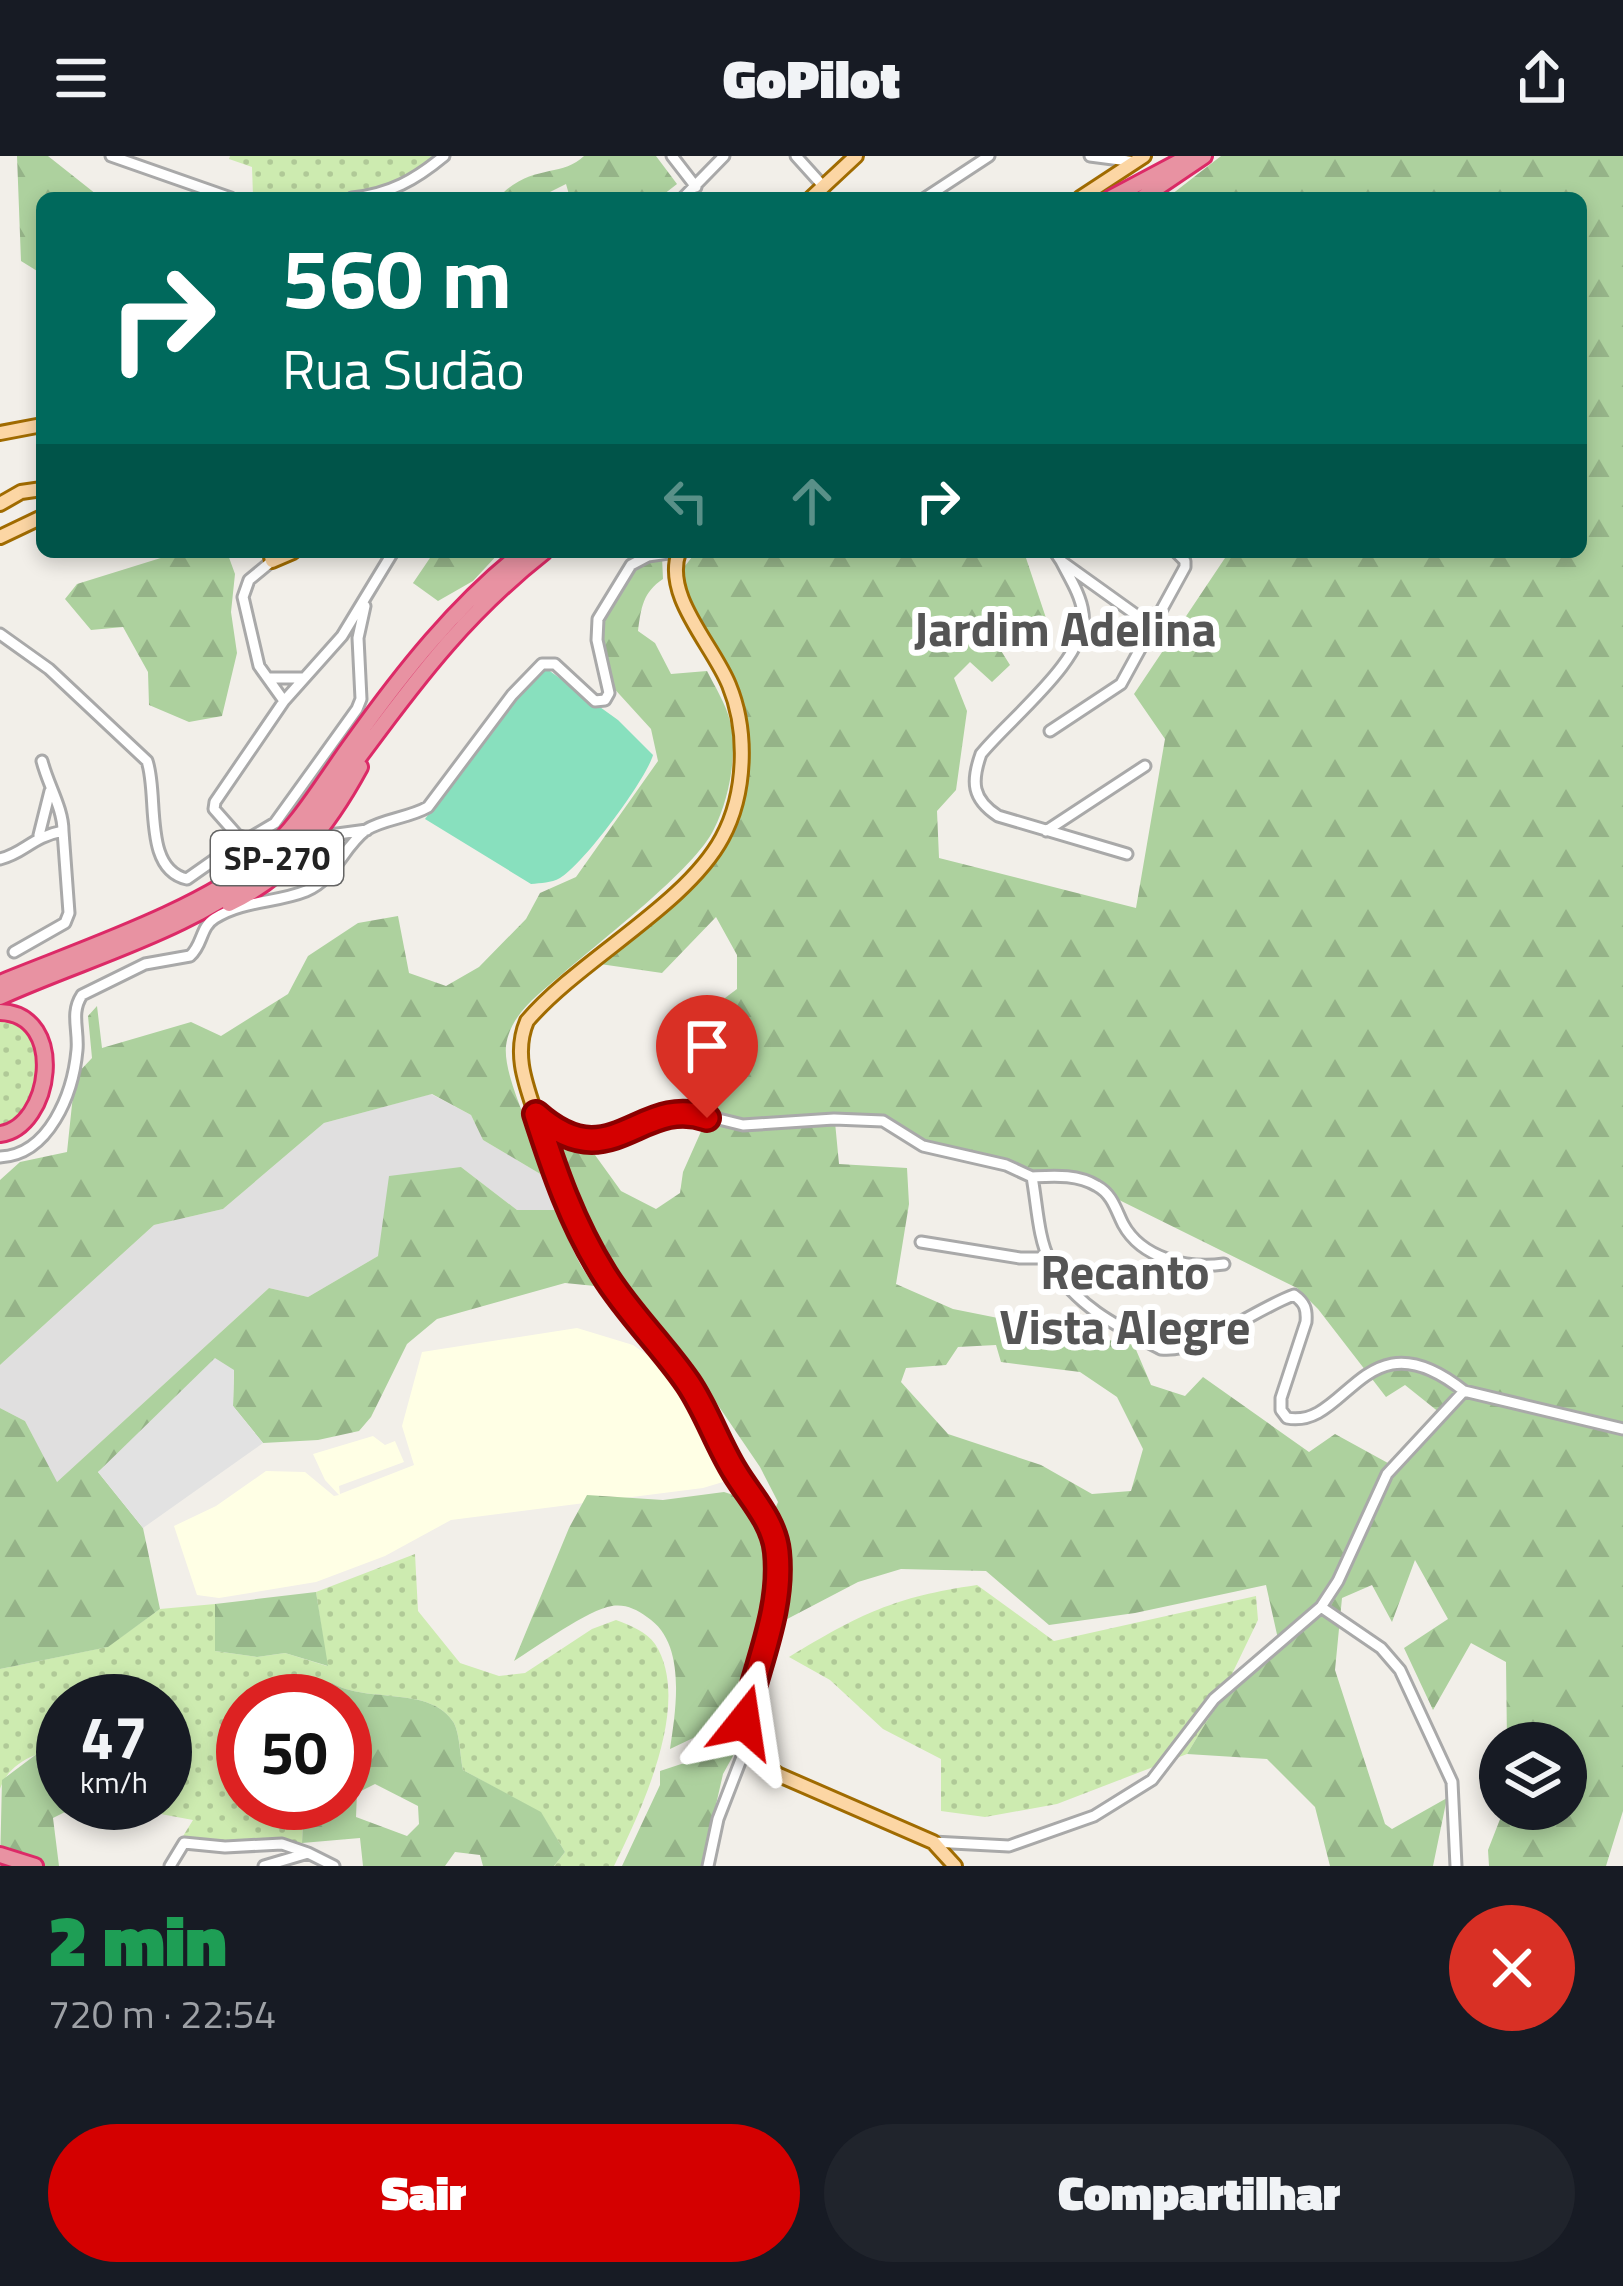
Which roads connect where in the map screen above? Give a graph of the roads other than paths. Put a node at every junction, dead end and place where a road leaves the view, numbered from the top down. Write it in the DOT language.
graph roads {
  1 [pos="111,156"];
  2 [pos="445,156"];
  3 [pos="672,156"];
  4 [pos="724,156"];
  5 [pos="796,156"];
  6 [pos="856,156"];
  7 [pos="988,156"];
  8 [pos="1090,156"];
  9 [pos="1204,156"];
  10 [pos="1189,157"];
  11 [pos="1140,159"];
  12 [pos="696,187"];
  13 [pos="824,187"];
  14 [pos="204,192"];
  15 [pos="385,192"];
  16 [pos="690,192"];
  17 [pos="819,192"];
  18 [pos="934,192"];
  19 [pos="1089,192"];
  20 [pos="1122,192"];
  21 [pos="1139,192"];
  22 [pos="1152,192"];
  23 [pos="36,426"];
  24 [pos="0,433"];
  25 [pos="0,488"];
  26 [pos="32,490"];
  27 [pos="0,504"];
  28 [pos="36,514"];
  29 [pos="0,537"];
  30 [pos="269,558"];
  31 [pos="390,558"];
  32 [pos="516,558"];
  33 [pos="537,558"];
  34 [pos="644,558"];
  35 [pos="676,558"];
  36 [pos="1058,558"];
  37 [pos="1059,558"];
  38 [pos="1179,558"];
  39 [pos="367,598"];
  40 [pos="1154,627"];
  41 [pos="0,634"];
  42 [pos="269,678"];
  43 [pos="303,678"];
  44 [pos="284,701"];
  45 [pos="379,730"];
  46 [pos="1050,731"];
  47 [pos="42,761"];
  48 [pos="1145,766"];
  49 [pos="50,791"];
  50 [pos="367,830"];
  51 [pos="63,831"];
  52 [pos="1046,831"];
  53 [pos="39,835"];
  54 [pos="237,836"];
  55 [pos="315,837"];
  56 [pos="1126,854"];
  57 [pos="0,859"];
  58 [pos="168,926"];
  59 [pos="14,952"];
  60 [pos="0,983"];
  61 [pos="0,1005"];
  62 [pos="536,1114"];
  63 [pos="0,1134"];
  64 [pos="0,1157"];
  65 [pos="1032,1177"];
  66 [pos="921,1242"];
  67 [pos="1048,1258"];
  68 [pos="1224,1264"];
  69 [pos="1464,1391"];
  70 [pos="1623,1429"];
  71 [pos="1321,1607"];
  72 [pos="747,1744"];
  73 [pos="933,1843"];
  74 [pos="308,1852"];
  75 [pos="0,1855"];
  76 [pos="34,1866"];
  77 [pos="170,1866"];
  78 [pos="264,1866"];
  79 [pos="334,1866"];
  80 [pos="708,1866"];
  81 [pos="955,1866"];
  82 [pos="1456,1866"];
  1 -- 14 [label="street"];
  2 -- 15 [label="street"];
  3 -- 12 [label="street"];
  4 -- 12 [label="street"];
  5 -- 13 [label="street"];
  6 -- 13 [label="main road"];
  7 -- 18 [label="street"];
  8 -- 11 [label="street"];
  9 -- 22 [label="highway"];
  10 -- 20 [label="highway"];
  10 -- 21 [label="highway"];
  11 -- 19 [label="main road"];
  12 -- 16 [label="street"];
  13 -- 17 [label="main road"];
  23 -- 24 [label="main road"];
  25 -- 26 [label="main road"];
  26 -- 27 [label="main road"];
  28 -- 29 [label="main road"];
  30 -- 42 [label="street"];
  31 -- 39 [label="street"];
  32 -- 60 [label="highway, SP-270"];
  33 -- 45 [label="highway, SP-270"];
  34 -- 50 [label="street"];
  35 -- 62 [label="main road"];
  36 -- 52 [label="street"];
  37 -- 40 [label="street"];
  38 -- 40 [label="street"];
  39 -- 43 [label="street"];
  39 -- 54 [label="street"];
  40 -- 46 [label="street"];
  41 -- 54 [label="street"];
  42 -- 43 [label="street"];
  42 -- 44 [label="street"];
  43 -- 44 [label="street"];
  44 -- 54 [label="street"];
  45 -- 55 [label="highway"];
  45 -- 58 [label="highway, SP-270"];
  47 -- 49 [label="street"];
  48 -- 52 [label="street"];
  49 -- 51 [label="street"];
  49 -- 53 [label="street"];
  50 -- 55 [label="street"];
  50 -- 64 [label="street"];
  51 -- 53 [label="street"];
  51 -- 59 [label="street"];
  52 -- 56 [label="street"];
  53 -- 57 [label="street"];
  55 -- 58 [label="highway"];
  58 -- 61 [label="highway, SP-270"];
  61 -- 63 [label="highway"];
  62 -- 65 [label="street"];
  62 -- 72 [label="main road"];
  65 -- 67 [label="street"];
  65 -- 68 [label="street"];
  66 -- 67 [label="street"];
  67 -- 69 [label="street"];
  69 -- 70 [label="street"];
  69 -- 71 [label="street"];
  71 -- 73 [label="street"];
  71 -- 82 [label="street"];
  72 -- 73 [label="main road"];
  72 -- 80 [label="street"];
  73 -- 81 [label="main road"];
  74 -- 77 [label="street"];
  74 -- 78 [label="street"];
  74 -- 79 [label="street"];
  75 -- 76 [label="highway"];
}
